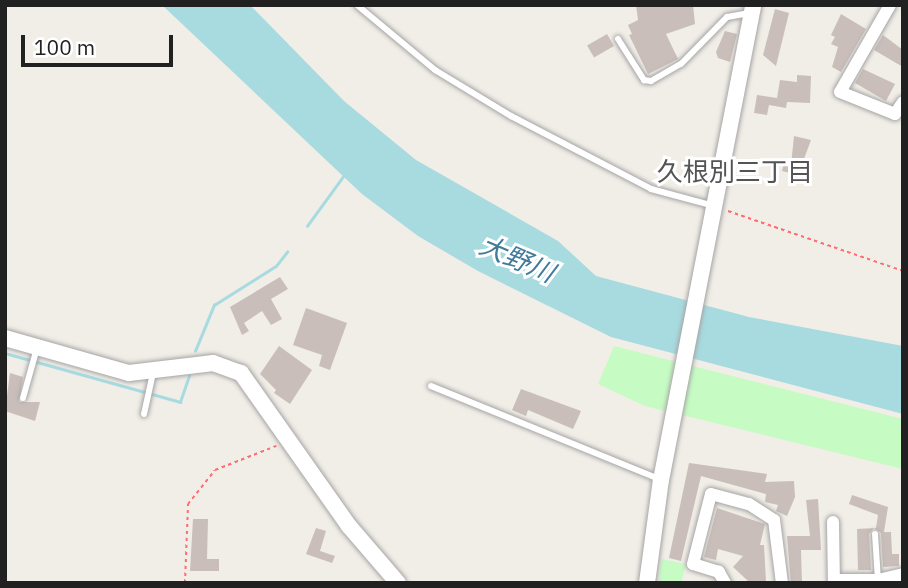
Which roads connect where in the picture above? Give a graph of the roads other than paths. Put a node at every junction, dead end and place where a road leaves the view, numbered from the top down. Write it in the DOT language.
graph roads {
  1 [pos="356,5"];
  2 [pos="890,5"];
  3 [pos="752,9"];
  4 [pos="618,39"];
  5 [pos="903,102"];
  6 [pos="713,212"];
  7 [pos="5,338"];
  8 [pos="36,352"];
  9 [pos="153,373"];
  10 [pos="431,386"];
  11 [pos="23,398"];
  12 [pos="144,414"];
  13 [pos="661,480"];
  14 [pos="833,522"];
  15 [pos="875,534"];
  16 [pos="903,574"];
  17 [pos="878,580"];
  18 [pos="834,582"];
  19 [pos="398,583"];
  20 [pos="647,583"];
  21 [pos="725,583"];
  22 [pos="782,583"];
  1 -- 6 [label="lane"];
  2 -- 5 [label="street"];
  3 -- 4 [label="lane"];
  3 -- 6 [label="street"];
  6 -- 13 [label="street"];
  7 -- 8 [label="street"];
  8 -- 9 [label="street"];
  8 -- 11 [label="lane"];
  9 -- 12 [label="lane"];
  9 -- 19 [label="street"];
  10 -- 13 [label="lane"];
  13 -- 20 [label="street"];
  14 -- 18 [label="street"];
  15 -- 17 [label="lane"];
  16 -- 17 [label="street"];
  17 -- 18 [label="street"];
  21 -- 22 [label="street"];
}
